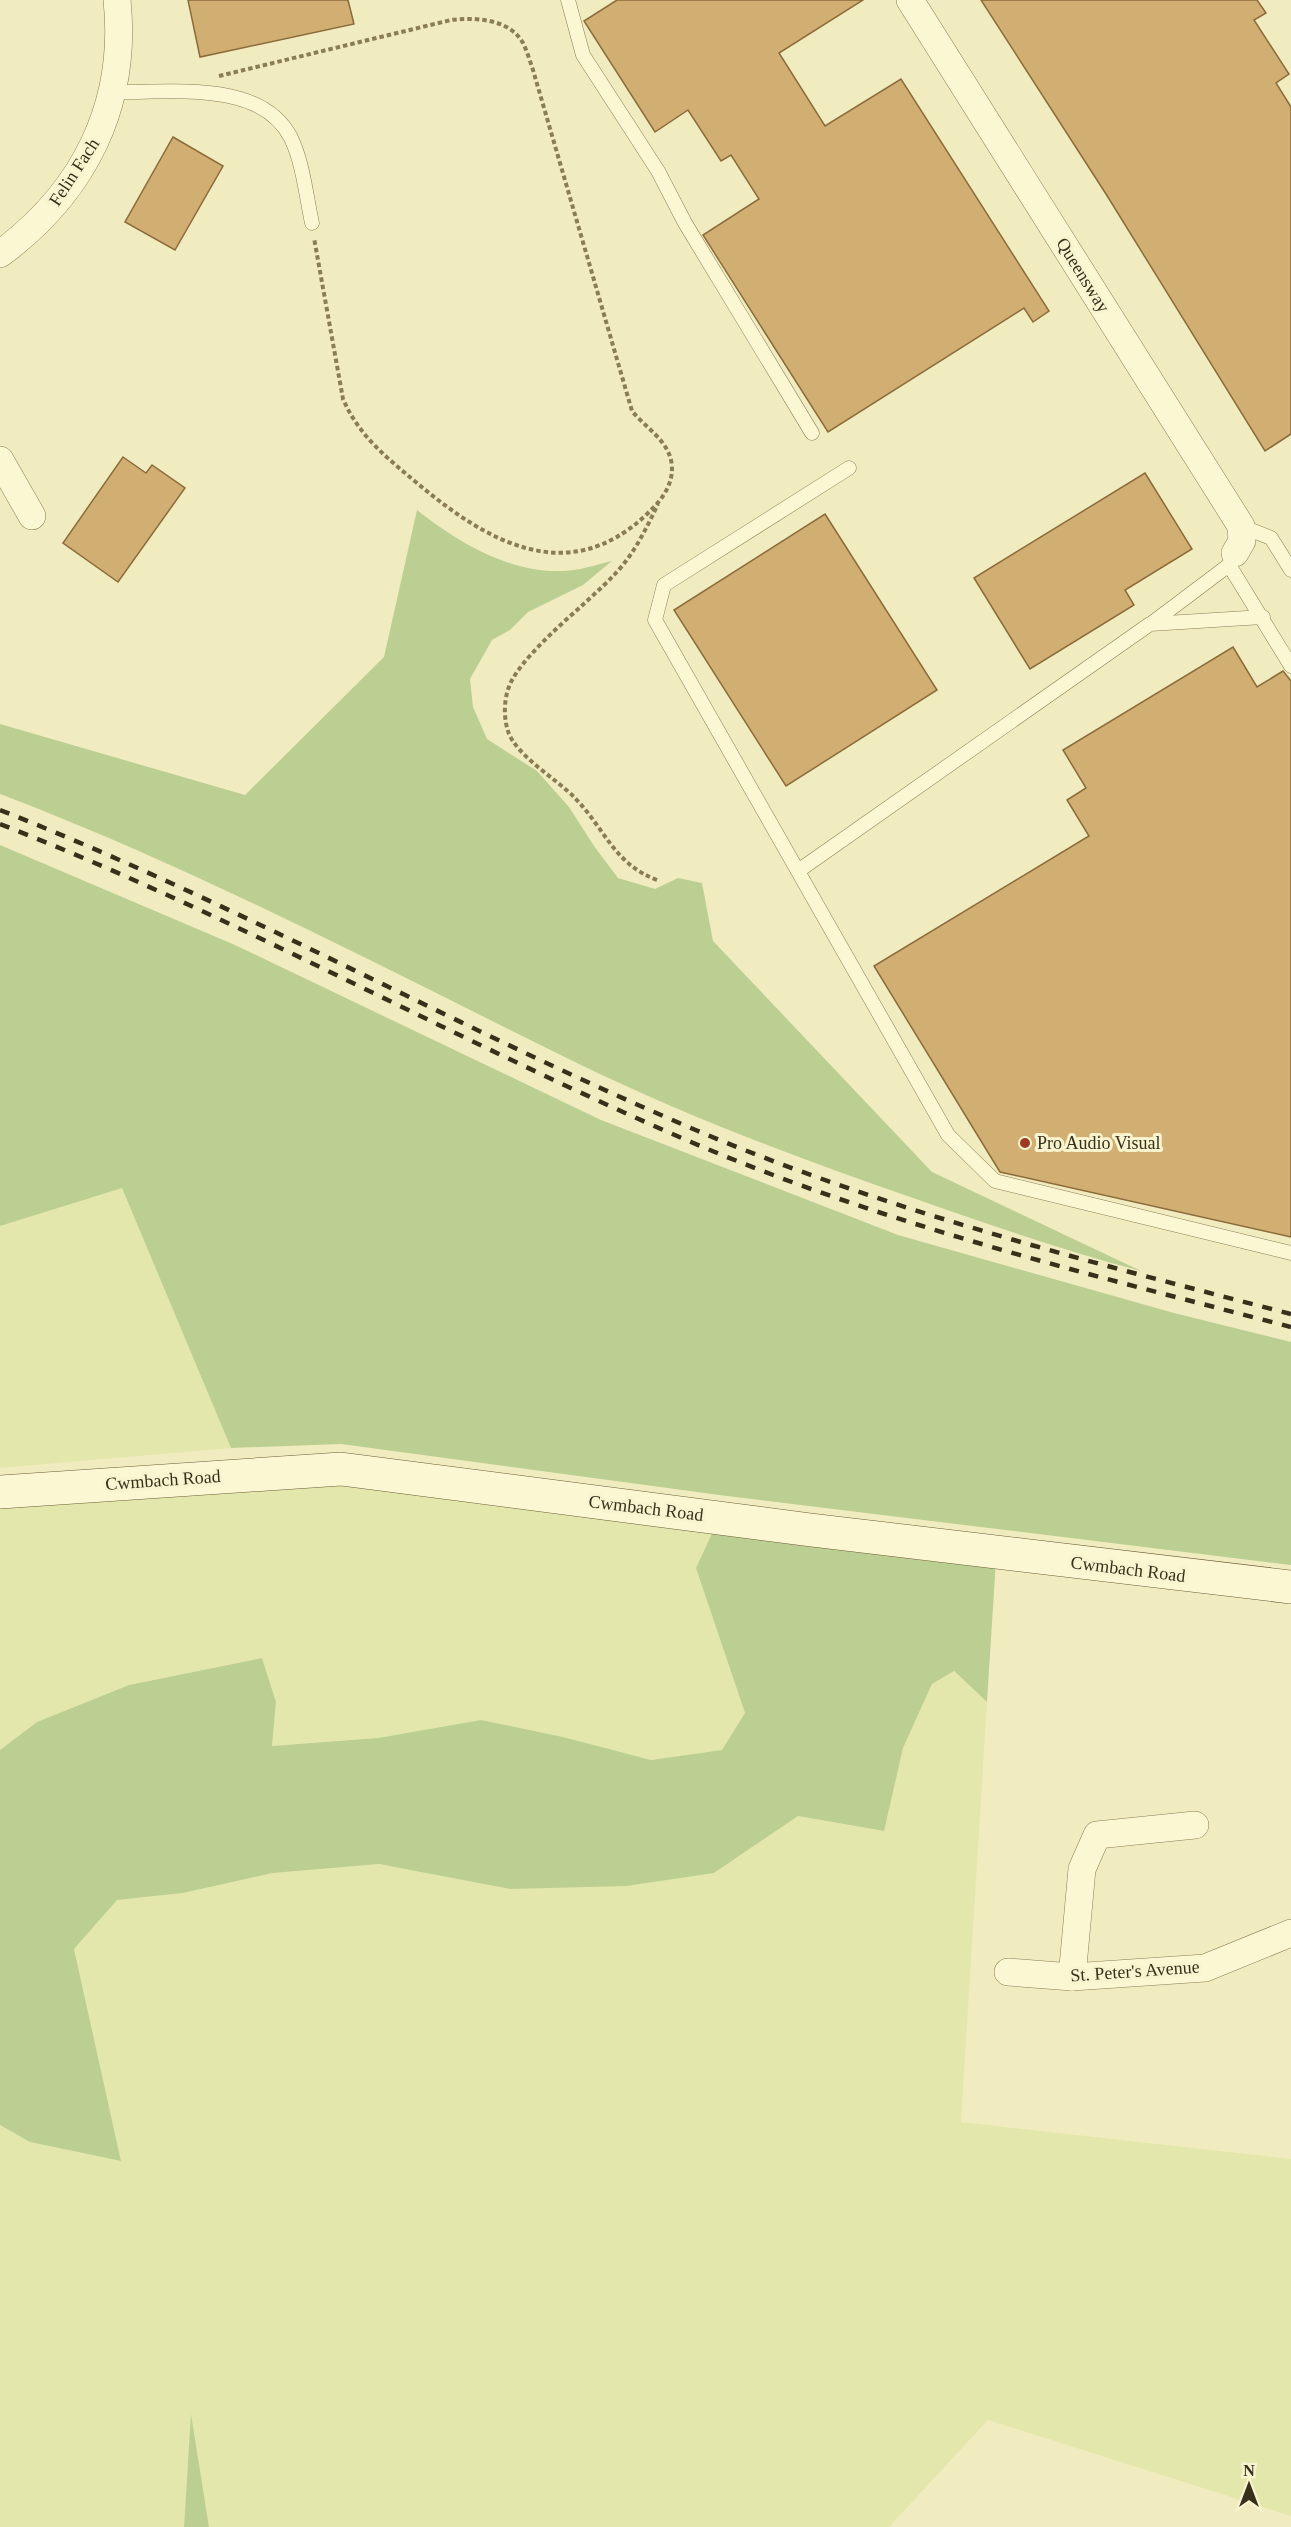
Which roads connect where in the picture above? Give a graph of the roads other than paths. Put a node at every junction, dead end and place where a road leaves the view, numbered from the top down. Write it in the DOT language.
graph roads {
  1 [pos="117,0"];
  2 [pos="568,0"];
  3 [pos="910,0"];
  4 [pos="114,92"];
  5 [pos="312,223"];
  6 [pos="0,254"];
  7 [pos="812,433"];
  8 [pos="0,460"];
  9 [pos="849,468"];
  10 [pos="32,516"];
  11 [pos="1241,526"];
  12 [pos="1232,559"];
  13 [pos="1291,570"];
  14 [pos="1263,617"];
  15 [pos="1150,624"];
  16 [pos="1291,666"];
  17 [pos="798,871"];
  18 [pos="1291,1253"];
  19 [pos="0,1492"];
  20 [pos="1291,1587"];
  21 [pos="1195,1825"];
  22 [pos="1291,1933"];
  23 [pos="1008,1972"];
  24 [pos="1072,1977"];
  1 -- 4 [label="street, Felin Fach"];
  2 -- 7 [label="lane"];
  3 -- 11 [label="street, Queensway"];
  4 -- 5 [label="lane"];
  4 -- 6 [label="street, Felin Fach"];
  8 -- 10 [label="street"];
  9 -- 17 [label="lane"];
  11 -- 12 [label="street"];
  11 -- 13 [label="lane"];
  12 -- 14 [label="lane"];
  12 -- 15 [label="lane"];
  14 -- 15 [label="lane"];
  14 -- 16 [label="lane"];
  15 -- 17 [label="lane"];
  17 -- 18 [label="lane"];
  19 -- 20 [label="main road, Cwmbach Road"];
  21 -- 24 [label="street"];
  22 -- 24 [label="street, St. Peter's Avenue"];
  23 -- 24 [label="street, St. Peter's Avenue"];
}
